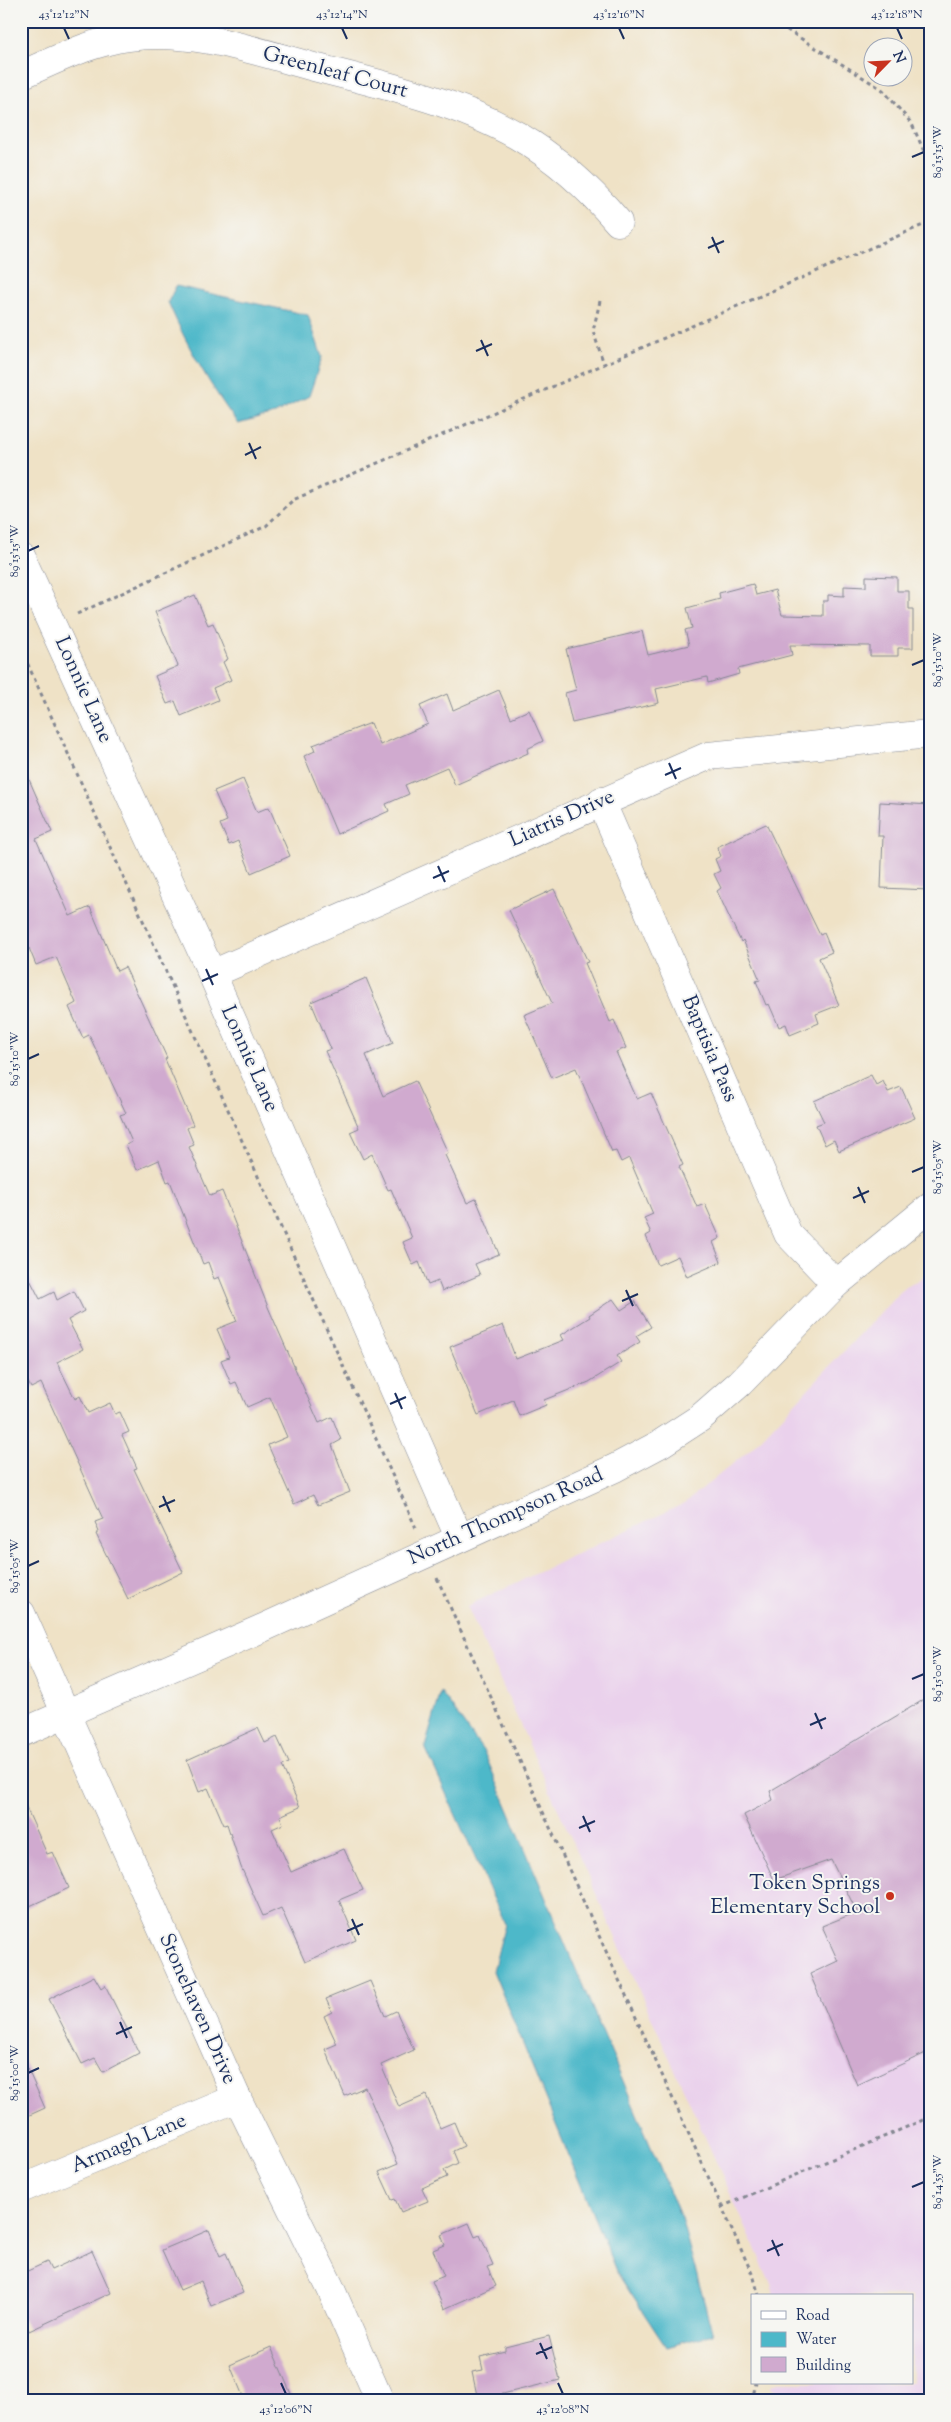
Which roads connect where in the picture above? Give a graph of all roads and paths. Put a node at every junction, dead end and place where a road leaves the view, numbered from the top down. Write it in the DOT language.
graph roads {
  1 [pos="773,21"];
  2 [pos="21,75"];
  3 [pos="930,165"];
  4 [pos="618,222"];
  5 [pos="930,222"];
  6 [pos="600,301"];
  7 [pos="604,364"];
  8 [pos="21,556"];
  9 [pos="53,625"];
  10 [pos="21,649"];
  11 [pos="930,734"];
  12 [pos="601,801"];
  13 [pos="212,974"];
  14 [pos="930,1207"];
  15 [pos="836,1284"];
  16 [pos="459,1537"];
  17 [pos="426,1553"];
  18 [pos="21,1613"];
  19 [pos="67,1713"];
  20 [pos="21,1733"];
  21 [pos="237,2098"];
  22 [pos="930,2117"];
  23 [pos="21,2189"];
  24 [pos="721,2207"];
  25 [pos="758,2294"];
  26 [pos="756,2384"];
  27 [pos="752,2399"];
  28 [pos="380,2401"];
  29 [pos="761,2401"];
  1 -- 3 [label="path"];
  2 -- 4 [label="street, Greenleaf Court"];
  5 -- 7 [label="path"];
  6 -- 7 [label="path"];
  7 -- 9 [label="path"];
  8 -- 9 [label="street, Lonnie Lane"];
  9 -- 13 [label="street, Lonnie Lane"];
  10 -- 17 [label="path"];
  11 -- 12 [label="street, Liatris Drive"];
  12 -- 13 [label="street, Liatris Drive"];
  12 -- 15 [label="street, Baptisia Pass"];
  13 -- 16 [label="street, Lonnie Lane"];
  14 -- 15 [label="street, North Thompson Road"];
  15 -- 16 [label="street, North Thompson Road"];
  16 -- 17 [label="street, North Thompson Road"];
  17 -- 19 [label="street, North Thompson Road"];
  17 -- 24 [label="path"];
  18 -- 19 [label="street, Stonehaven Drive"];
  19 -- 20 [label="street, North Thompson Road"];
  19 -- 21 [label="street, Stonehaven Drive"];
  21 -- 23 [label="street, Armagh Lane"];
  21 -- 28 [label="street, Stonehaven Drive"];
  22 -- 24 [label="path"];
  24 -- 25 [label="path"];
  26 -- 27 [label="path"];
  27 -- 29 [label="path"];
}
